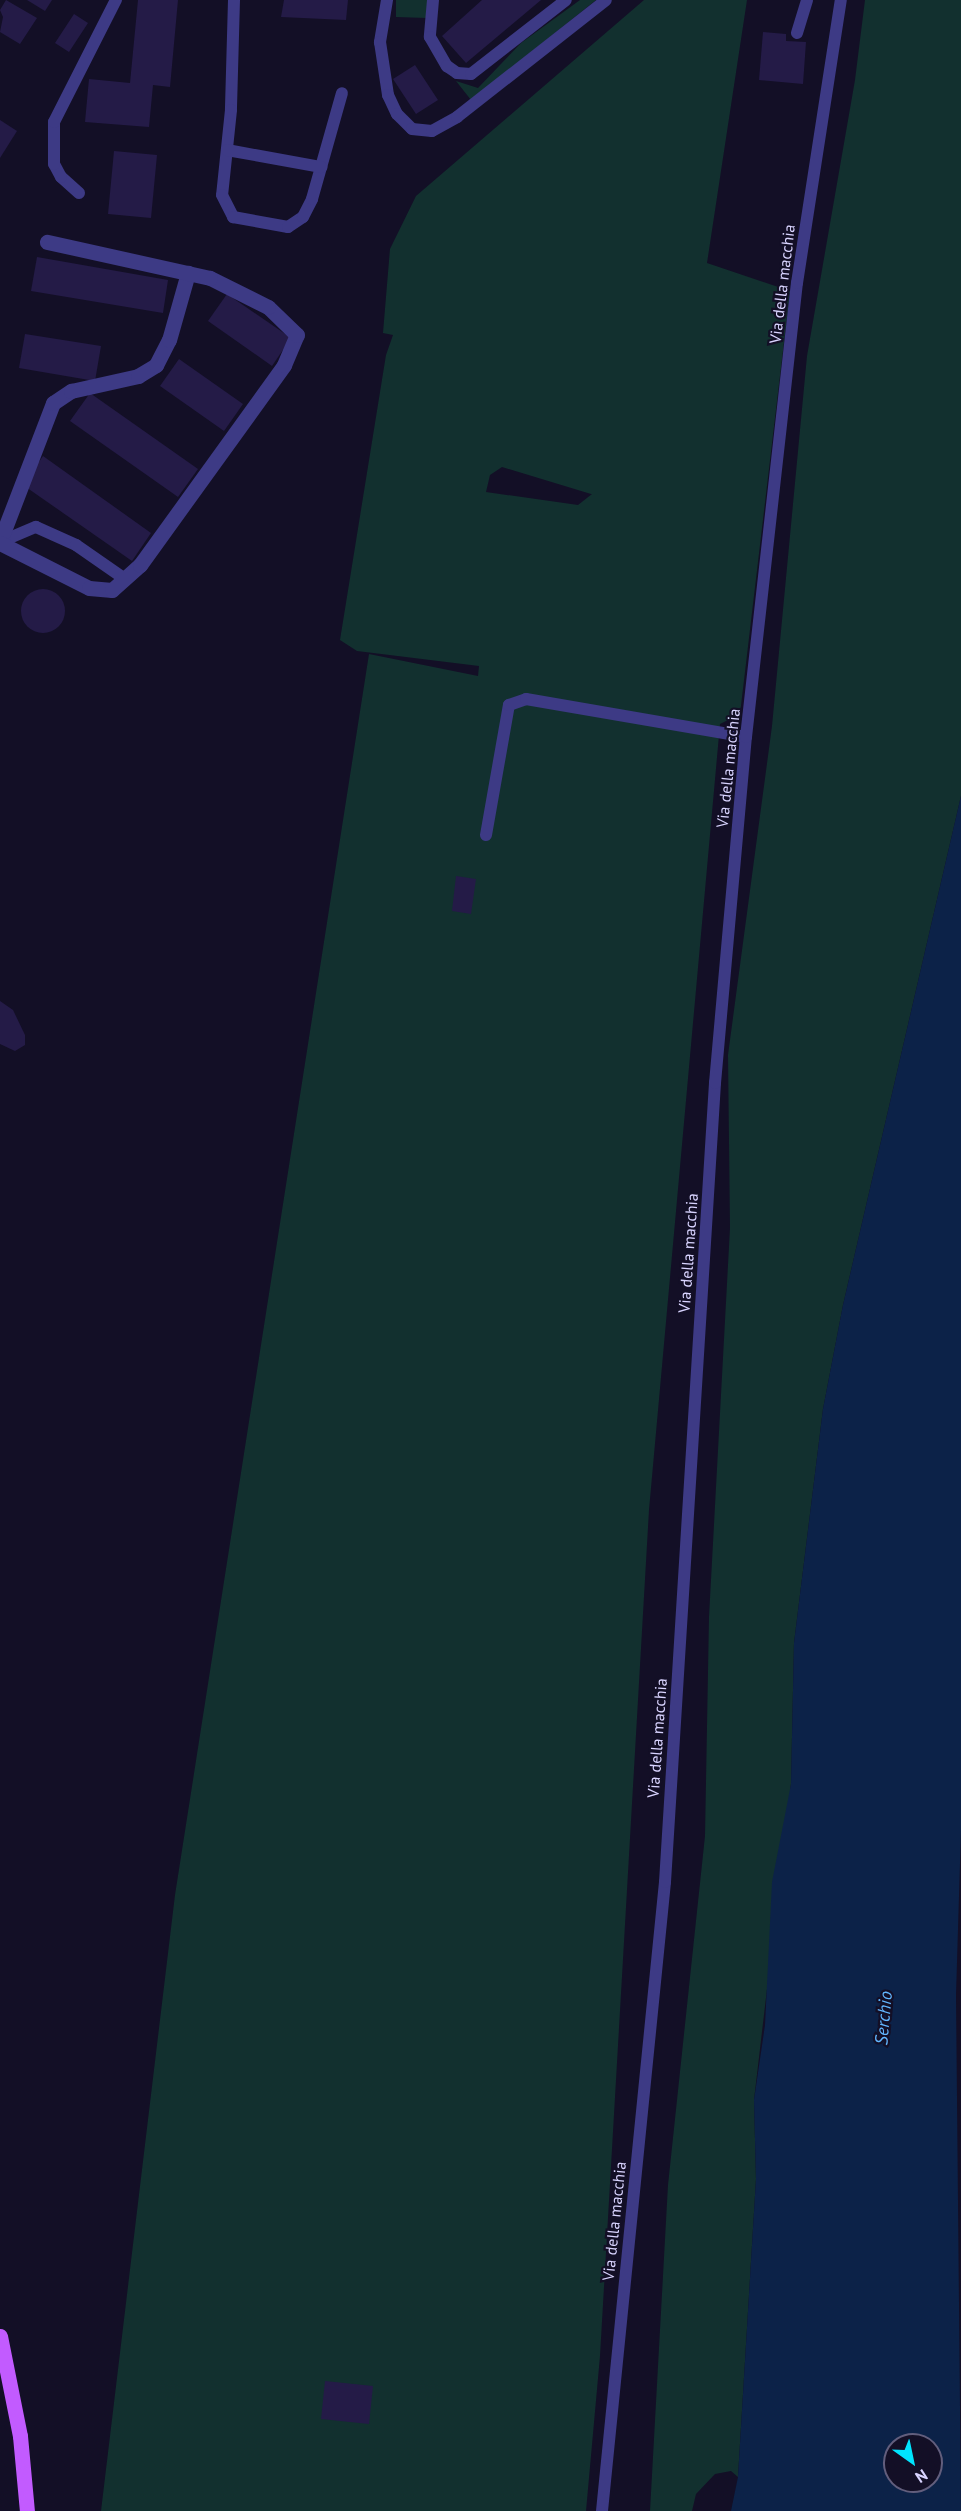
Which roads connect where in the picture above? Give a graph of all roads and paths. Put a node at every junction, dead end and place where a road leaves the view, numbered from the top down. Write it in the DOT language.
graph roads {
  1 [pos="116,0"];
  2 [pos="234,0"];
  3 [pos="387,0"];
  4 [pos="433,0"];
  5 [pos="566,0"];
  6 [pos="606,0"];
  7 [pos="807,0"];
  8 [pos="841,0"];
  9 [pos="796,33"];
  10 [pos="342,93"];
  11 [pos="227,150"];
  12 [pos="321,167"];
  13 [pos="79,193"];
  14 [pos="47,242"];
  15 [pos="188,273"];
  16 [pos="0,542"];
  17 [pos="125,579"];
  18 [pos="746,737"];
  19 [pos="486,835"];
  20 [pos="0,2336"];
  21 [pos="27,2511"];
  22 [pos="602,2511"];
  1 -- 13 [label="lane"];
  2 -- 11 [label="lane"];
  3 -- 6 [label="lane"];
  4 -- 5 [label="lane"];
  7 -- 9 [label="lane"];
  8 -- 18 [label="lane, Via della macchia"];
  10 -- 12 [label="lane"];
  11 -- 12 [label="lane"];
  11 -- 12 [label="lane"];
  14 -- 15 [label="street"];
  15 -- 16 [label="street"];
  15 -- 17 [label="street"];
  16 -- 17 [label="street"];
  16 -- 17 [label="lane"];
  18 -- 19 [label="lane"];
  18 -- 22 [label="lane, Via della macchia"];
  20 -- 21 [label="main road"];
}
